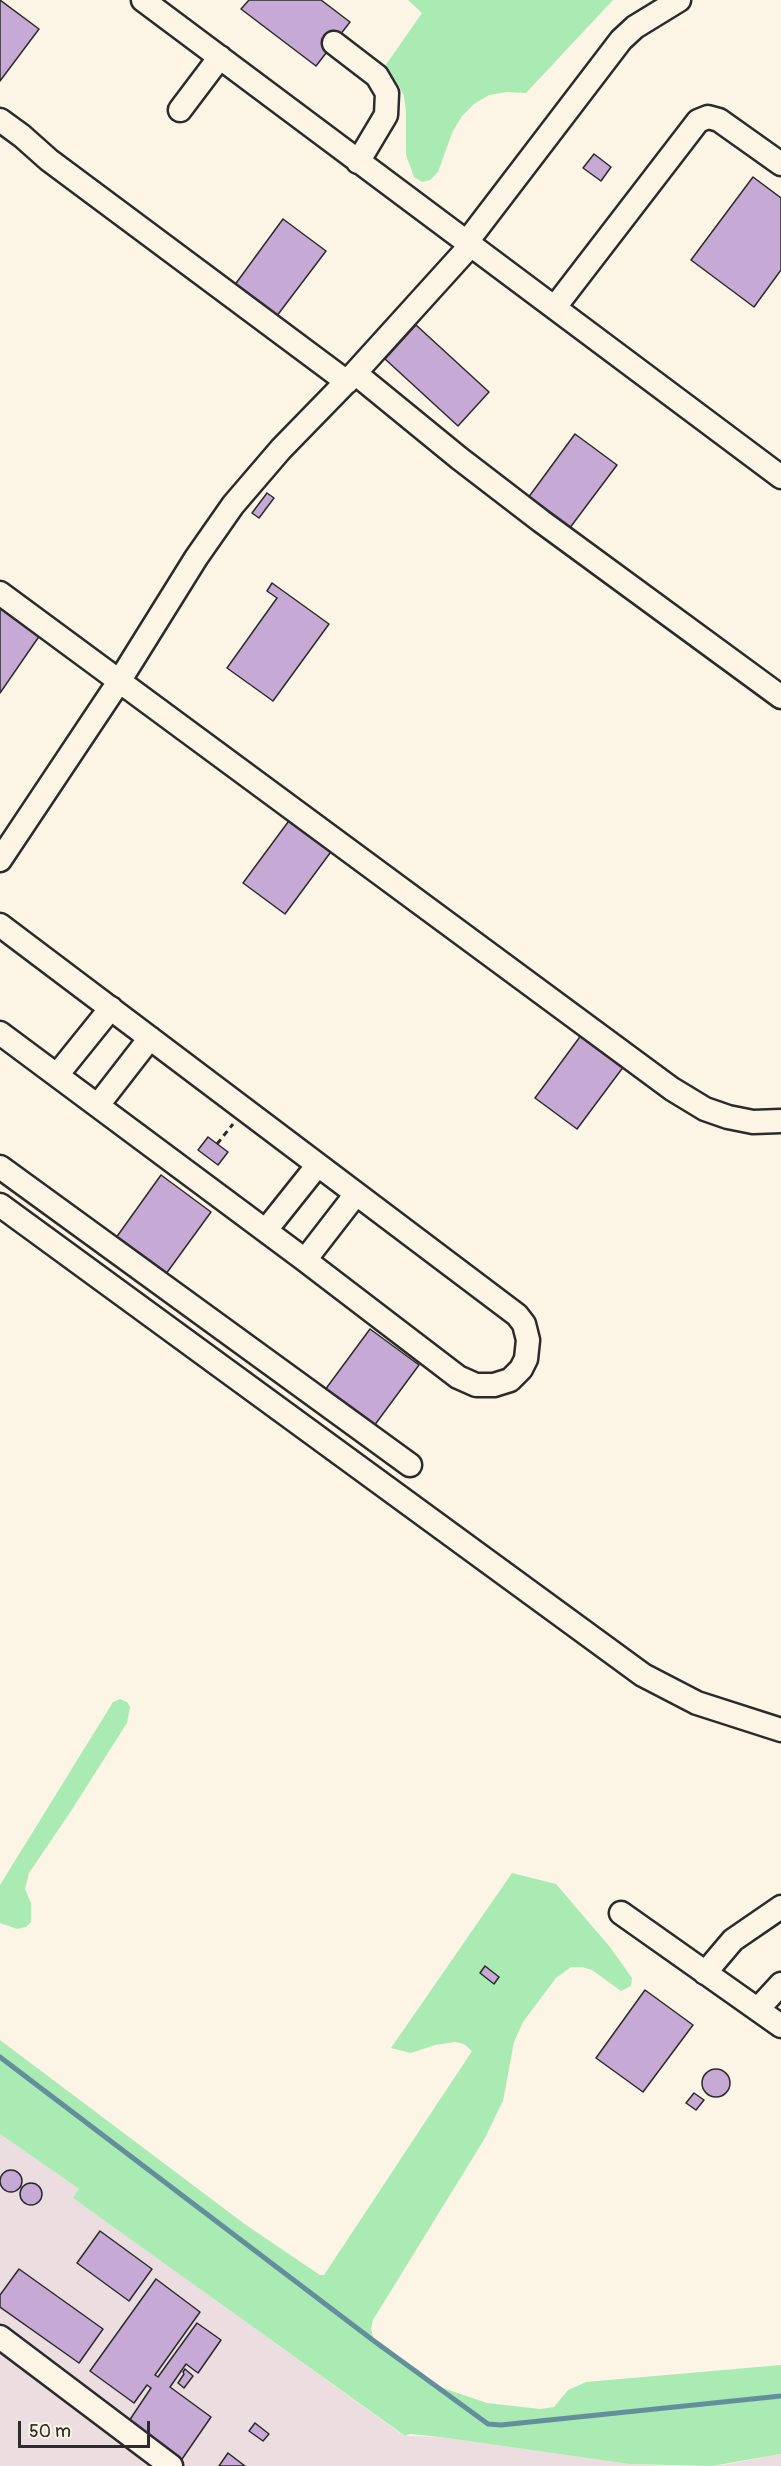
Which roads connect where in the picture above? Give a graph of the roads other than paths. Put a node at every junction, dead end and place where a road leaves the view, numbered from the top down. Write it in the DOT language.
graph roads {
  1 [pos="143,0"];
  2 [pos="680,0"];
  3 [pos="334,43"];
  4 [pos="220,57"];
  5 [pos="180,110"];
  6 [pos="0,120"];
  7 [pos="358,162"];
  8 [pos="781,164"];
  9 [pos="468,245"];
  10 [pos="555,308"];
  11 [pos="351,377"];
  12 [pos="781,477"];
  13 [pos="0,593"];
  14 [pos="120,680"];
  15 [pos="781,697"];
  16 [pos="0,860"];
  17 [pos="0,925"];
  18 [pos="111,1008"];
  19 [pos="0,1033"];
  20 [pos="150,1038"];
  21 [pos="57,1075"];
  22 [pos="98,1105"];
  23 [pos="781,1121"];
  24 [pos="317,1166"];
  25 [pos="0,1167"];
  26 [pos="356,1194"];
  27 [pos="0,1205"];
  28 [pos="266,1230"];
  29 [pos="305,1260"];
  30 [pos="410,1465"];
  31 [pos="781,1730"];
  32 [pos="781,1907"];
  33 [pos="621,1913"];
  34 [pos="705,1973"];
  35 [pos="781,1984"];
  36 [pos="758,2010"];
  37 [pos="781,2026"];
  38 [pos="0,2337"];
  39 [pos="171,2466"];
  1 -- 4 [label="lane"];
  2 -- 9 [label="lane"];
  3 -- 7 [label="lane"];
  4 -- 5 [label="lane"];
  4 -- 7 [label="lane"];
  6 -- 11 [label="lane"];
  7 -- 9 [label="lane"];
  8 -- 10 [label="lane"];
  9 -- 10 [label="lane"];
  9 -- 11 [label="lane"];
  10 -- 12 [label="lane"];
  11 -- 14 [label="lane"];
  11 -- 15 [label="lane"];
  13 -- 14 [label="lane"];
  14 -- 16 [label="lane"];
  14 -- 23 [label="lane"];
  17 -- 18 [label="lane"];
  18 -- 20 [label="lane"];
  18 -- 21 [label="lane"];
  19 -- 21 [label="lane"];
  20 -- 22 [label="lane"];
  20 -- 24 [label="lane"];
  21 -- 22 [label="lane"];
  22 -- 28 [label="lane"];
  24 -- 26 [label="lane"];
  24 -- 28 [label="lane"];
  25 -- 30 [label="lane"];
  26 -- 29 [label="lane"];
  26 -- 29 [label="lane"];
  27 -- 31 [label="lane"];
  28 -- 29 [label="lane"];
  32 -- 34 [label="lane"];
  33 -- 34 [label="lane"];
  34 -- 36 [label="lane"];
  35 -- 36 [label="lane"];
  36 -- 37 [label="lane"];
  38 -- 39 [label="lane"];
}
